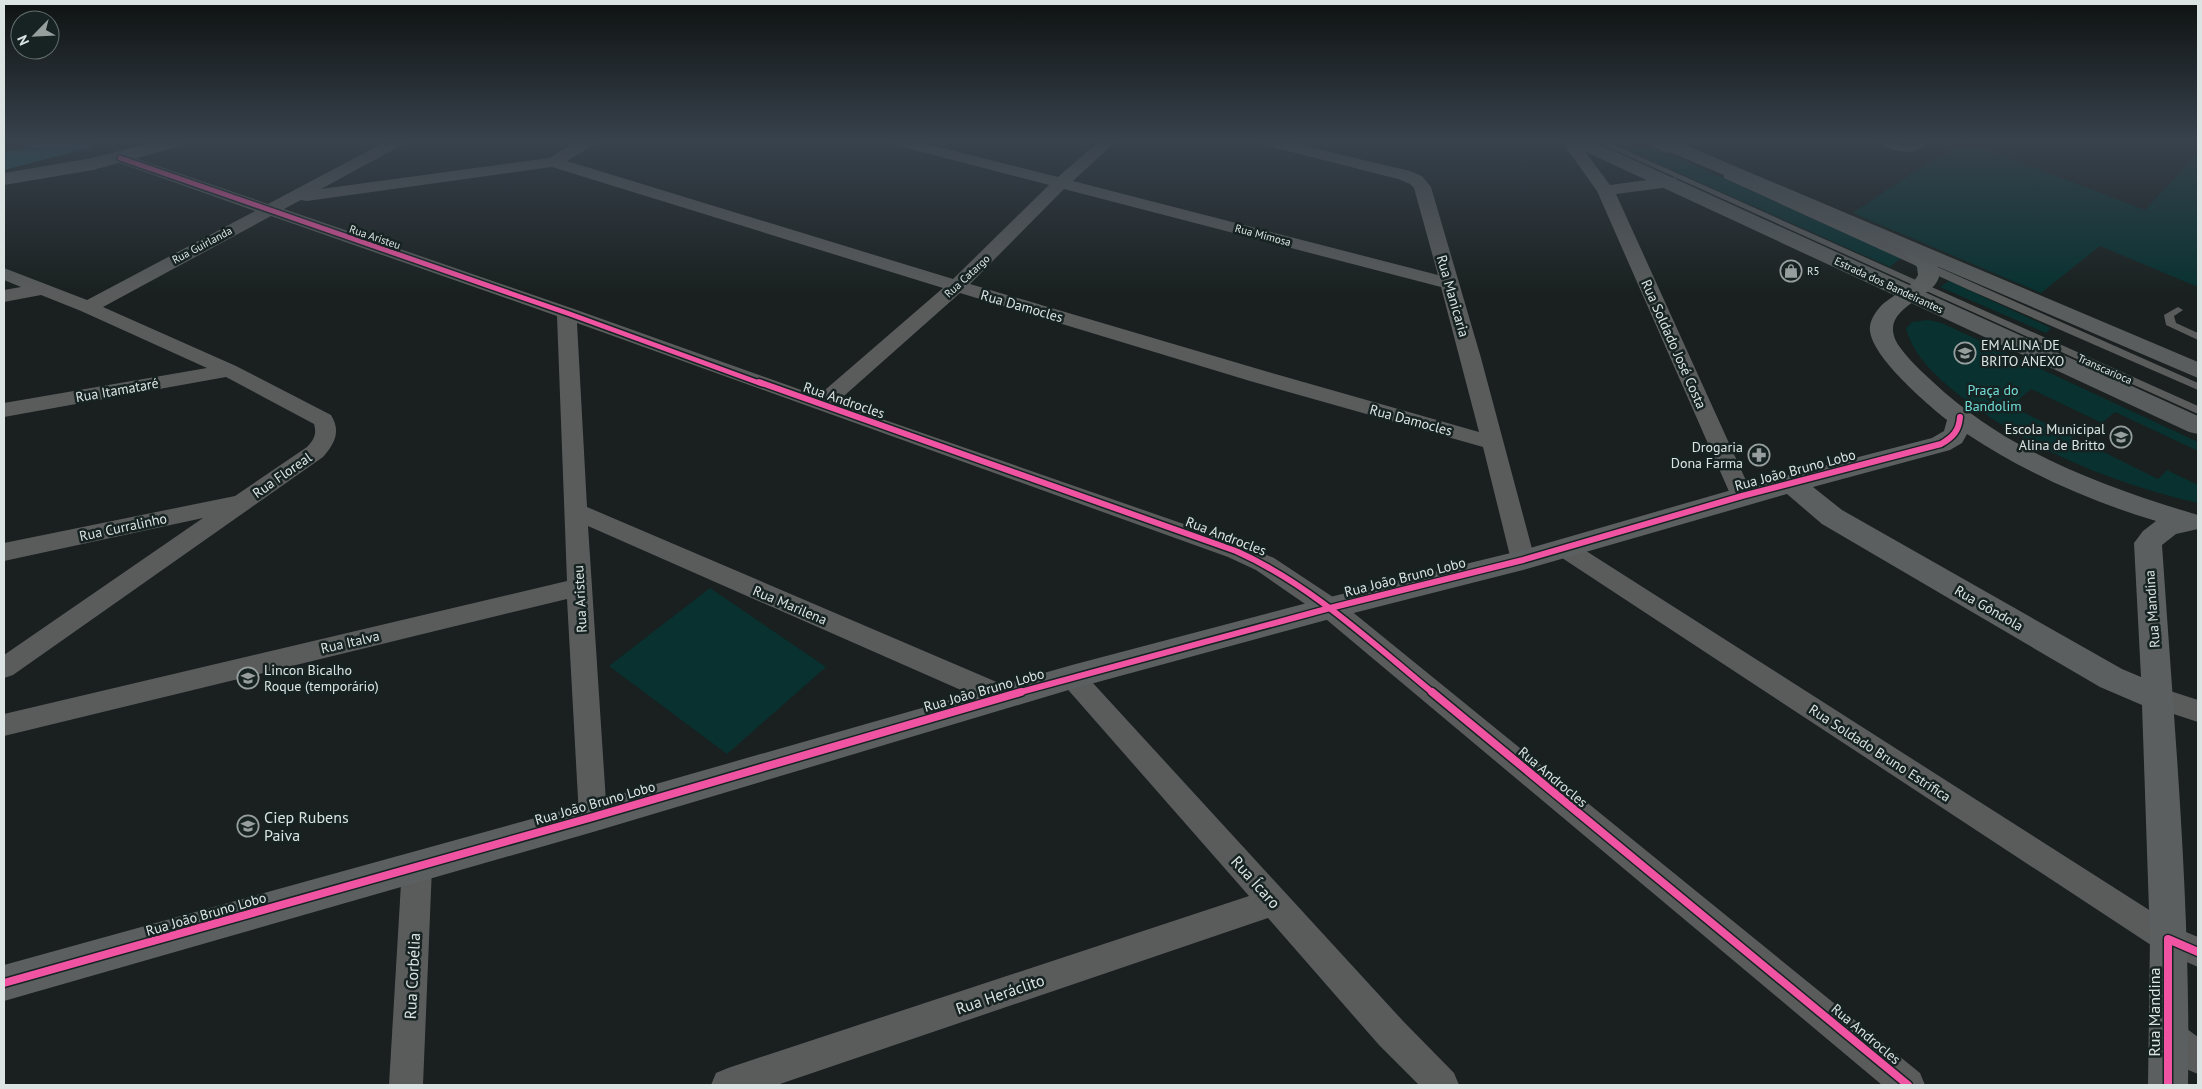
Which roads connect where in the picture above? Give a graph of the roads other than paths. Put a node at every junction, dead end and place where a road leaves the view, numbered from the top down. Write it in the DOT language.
graph roads {
  1 [pos="218,193"];
  2 [pos="301,193"];
  3 [pos="329,193"];
  4 [pos="652,193"];
  5 [pos="1051,193"];
  6 [pos="1094,193"];
  7 [pos="1424,193"];
  8 [pos="1607,193"];
  9 [pos="1697,193"];
  10 [pos="1716,193"];
  11 [pos="1747,193"];
  12 [pos="1782,193"];
  13 [pos="291,198"];
  14 [pos="267,210"];
  15 [pos="1907,246"];
  16 [pos="4,274"];
  17 [pos="1920,283"];
  18 [pos="1450,284"];
  19 [pos="956,287"];
  20 [pos="43,289"];
  21 [pos="4,296"];
  22 [pos="88,307"];
  23 [pos="2178,310"];
  24 [pos="567,313"];
  25 [pos="2198,337"];
  26 [pos="229,370"];
  27 [pos="2196,371"];
  28 [pos="821,405"];
  29 [pos="4,410"];
  30 [pos="2198,410"];
  31 [pos="1960,417"];
  32 [pos="2198,426"];
  33 [pos="1494,443"];
  34 [pos="1792,484"];
  35 [pos="1742,496"];
  36 [pos="242,502"];
  37 [pos="577,512"];
  38 [pos="2194,522"];
  39 [pos="1564,548"];
  40 [pos="4,552"];
  41 [pos="1523,560"];
  42 [pos="579,587"];
  43 [pos="1330,608"];
  44 [pos="4,668"];
  45 [pos="1072,677"];
  46 [pos="1004,697"];
  47 [pos="2158,698"];
  48 [pos="2198,711"];
  49 [pos="4,725"];
  50 [pos="594,817"];
  51 [pos="418,867"];
  52 [pos="1274,902"];
  53 [pos="2183,945"];
  54 [pos="4,983"];
  55 [pos="2167,1034"];
  56 [pos="2198,1056"];
  57 [pos="406,1085"];
  58 [pos="728,1085"];
  59 [pos="1442,1085"];
  60 [pos="1908,1085"];
  61 [pos="2168,1085"];
  1 -- 14 [label="street, Rua Aristeu"];
  2 -- 13 [label="street, Rua Guirlanda"];
  3 -- 13 [label="street"];
  4 -- 19 [label="street, Rua Damocles"];
  5 -- 19 [label="street, Rua Catargo"];
  6 -- 18 [label="street, Rua Mimosa"];
  7 -- 18 [label="street, Rua Manicaria"];
  8 -- 35 [label="street, Rua Soldado José Costa"];
  9 -- 17 [label="main road, Estrada dos Bandeirantes"];
  10 -- 17 [label="lane, Transcarioca"];
  11 -- 17 [label="lane, Transcarioca"];
  12 -- 15 [label="main road"];
  13 -- 14 [label="street, Rua Guirlanda"];
  14 -- 22 [label="street, Rua Guirlanda"];
  14 -- 24 [label="street, Rua Aristeu"];
  15 -- 17 [label="street"];
  15 -- 27 [label="main road"];
  16 -- 20 [label="street, Rua Floreal"];
  17 -- 27 [label="lane, Transcarioca"];
  17 -- 30 [label="lane, Transcarioca"];
  17 -- 31 [label="street"];
  17 -- 32 [label="main road, Estrada dos Bandeirantes"];
  18 -- 33 [label="street, Rua Manicaria"];
  19 -- 28 [label="street, Rua Catargo"];
  19 -- 33 [label="street, Rua Damocles"];
  20 -- 21 [label="street"];
  20 -- 22 [label="street, Rua Floreal"];
  22 -- 26 [label="street, Rua Floreal"];
  23 -- 25 [label="lane"];
  24 -- 28 [label="street, Rua Androcles"];
  24 -- 37 [label="street, Rua Aristeu"];
  26 -- 29 [label="street, Rua Itamataré"];
  26 -- 36 [label="street, Rua Floreal"];
  28 -- 43 [label="street, Rua Androcles"];
  31 -- 34 [label="street, Rua João Bruno Lobo"];
  31 -- 38 [label="street"];
  33 -- 41 [label="street, Rua Manicaria"];
  34 -- 35 [label="street, Rua João Bruno Lobo"];
  34 -- 47 [label="street, Rua Gôndola"];
  35 -- 39 [label="street, Rua João Bruno Lobo"];
  36 -- 40 [label="street, Rua Curralinho"];
  36 -- 44 [label="street, Rua Floreal"];
  37 -- 42 [label="street, Rua Aristeu"];
  37 -- 46 [label="street, Rua Marilena"];
  38 -- 47 [label="street, Rua Mandina"];
  39 -- 41 [label="street, Rua João Bruno Lobo"];
  39 -- 53 [label="street, Rua Soldado Bruno Estrífica"];
  41 -- 43 [label="street, Rua João Bruno Lobo"];
  42 -- 49 [label="street, Rua Italva"];
  42 -- 50 [label="street, Rua Aristeu"];
  43 -- 45 [label="street, Rua João Bruno Lobo"];
  43 -- 60 [label="street, Rua Androcles"];
  45 -- 46 [label="street, Rua João Bruno Lobo"];
  45 -- 52 [label="street, Rua Ícaro"];
  46 -- 50 [label="street, Rua João Bruno Lobo"];
  47 -- 48 [label="street, Rua Gôndola"];
  47 -- 53 [label="street, Rua Mandina"];
  50 -- 51 [label="street, Rua João Bruno Lobo"];
  51 -- 54 [label="street, Rua João Bruno Lobo"];
  51 -- 57 [label="street, Rua Corbélia"];
  52 -- 58 [label="street, Rua Heráclito"];
  52 -- 59 [label="street, Rua Ícaro"];
  53 -- 55 [label="street, Rua Mandina"];
  55 -- 56 [label="street"];
  55 -- 61 [label="street, Rua Mandina"];
}
